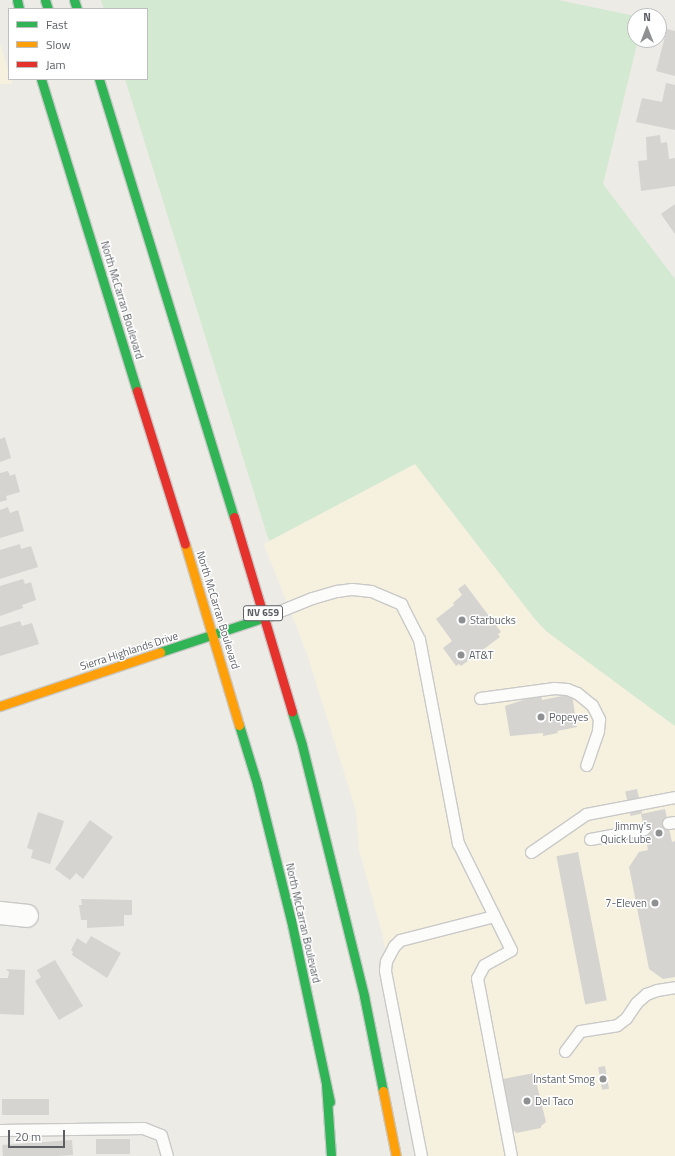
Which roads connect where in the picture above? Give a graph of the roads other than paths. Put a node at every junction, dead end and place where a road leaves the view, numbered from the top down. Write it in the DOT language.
graph roads {
  1 [pos="41,80"];
  2 [pos="99,80"];
  3 [pos="95,98"];
  4 [pos="114,128"];
  5 [pos="265,617"];
  6 [pos="213,636"];
  7 [pos="480,698"];
  8 [pos="0,706"];
  9 [pos="586,765"];
  10 [pos="675,797"];
  11 [pos="644,829"];
  12 [pos="590,839"];
  13 [pos="531,852"];
  14 [pos="0,913"];
  15 [pos="26,916"];
  16 [pos="494,916"];
  17 [pos="675,987"];
  18 [pos="565,1051"];
  19 [pos="326,1084"];
  20 [pos="0,1130"];
  21 [pos="340,1149"];
  22 [pos="167,1156"];
  23 [pos="331,1156"];
  24 [pos="396,1156"];
  25 [pos="421,1156"];
  26 [pos="511,1156"];
  1 -- 6 [label="main road, North McCarran Boulevard"];
  2 -- 4 [label="main road, NV 659"];
  3 -- 4 [label="main road"];
  4 -- 5 [label="main road, NV 659"];
  5 -- 6 [label="main road, Sierra Highlands Drive"];
  5 -- 16 [label="lane"];
  5 -- 24 [label="main road, NV 659"];
  6 -- 8 [label="main road, Sierra Highlands Drive"];
  6 -- 19 [label="main road, North McCarran Boulevard"];
  7 -- 9 [label="lane"];
  10 -- 13 [label="lane"];
  11 -- 12 [label="lane"];
  14 -- 15 [label="street"];
  16 -- 25 [label="lane"];
  16 -- 26 [label="lane"];
  17 -- 18 [label="lane"];
  19 -- 21 [label="main road, North McCarran Boulevard"];
  19 -- 23 [label="main road"];
  20 -- 22 [label="lane"];
}
